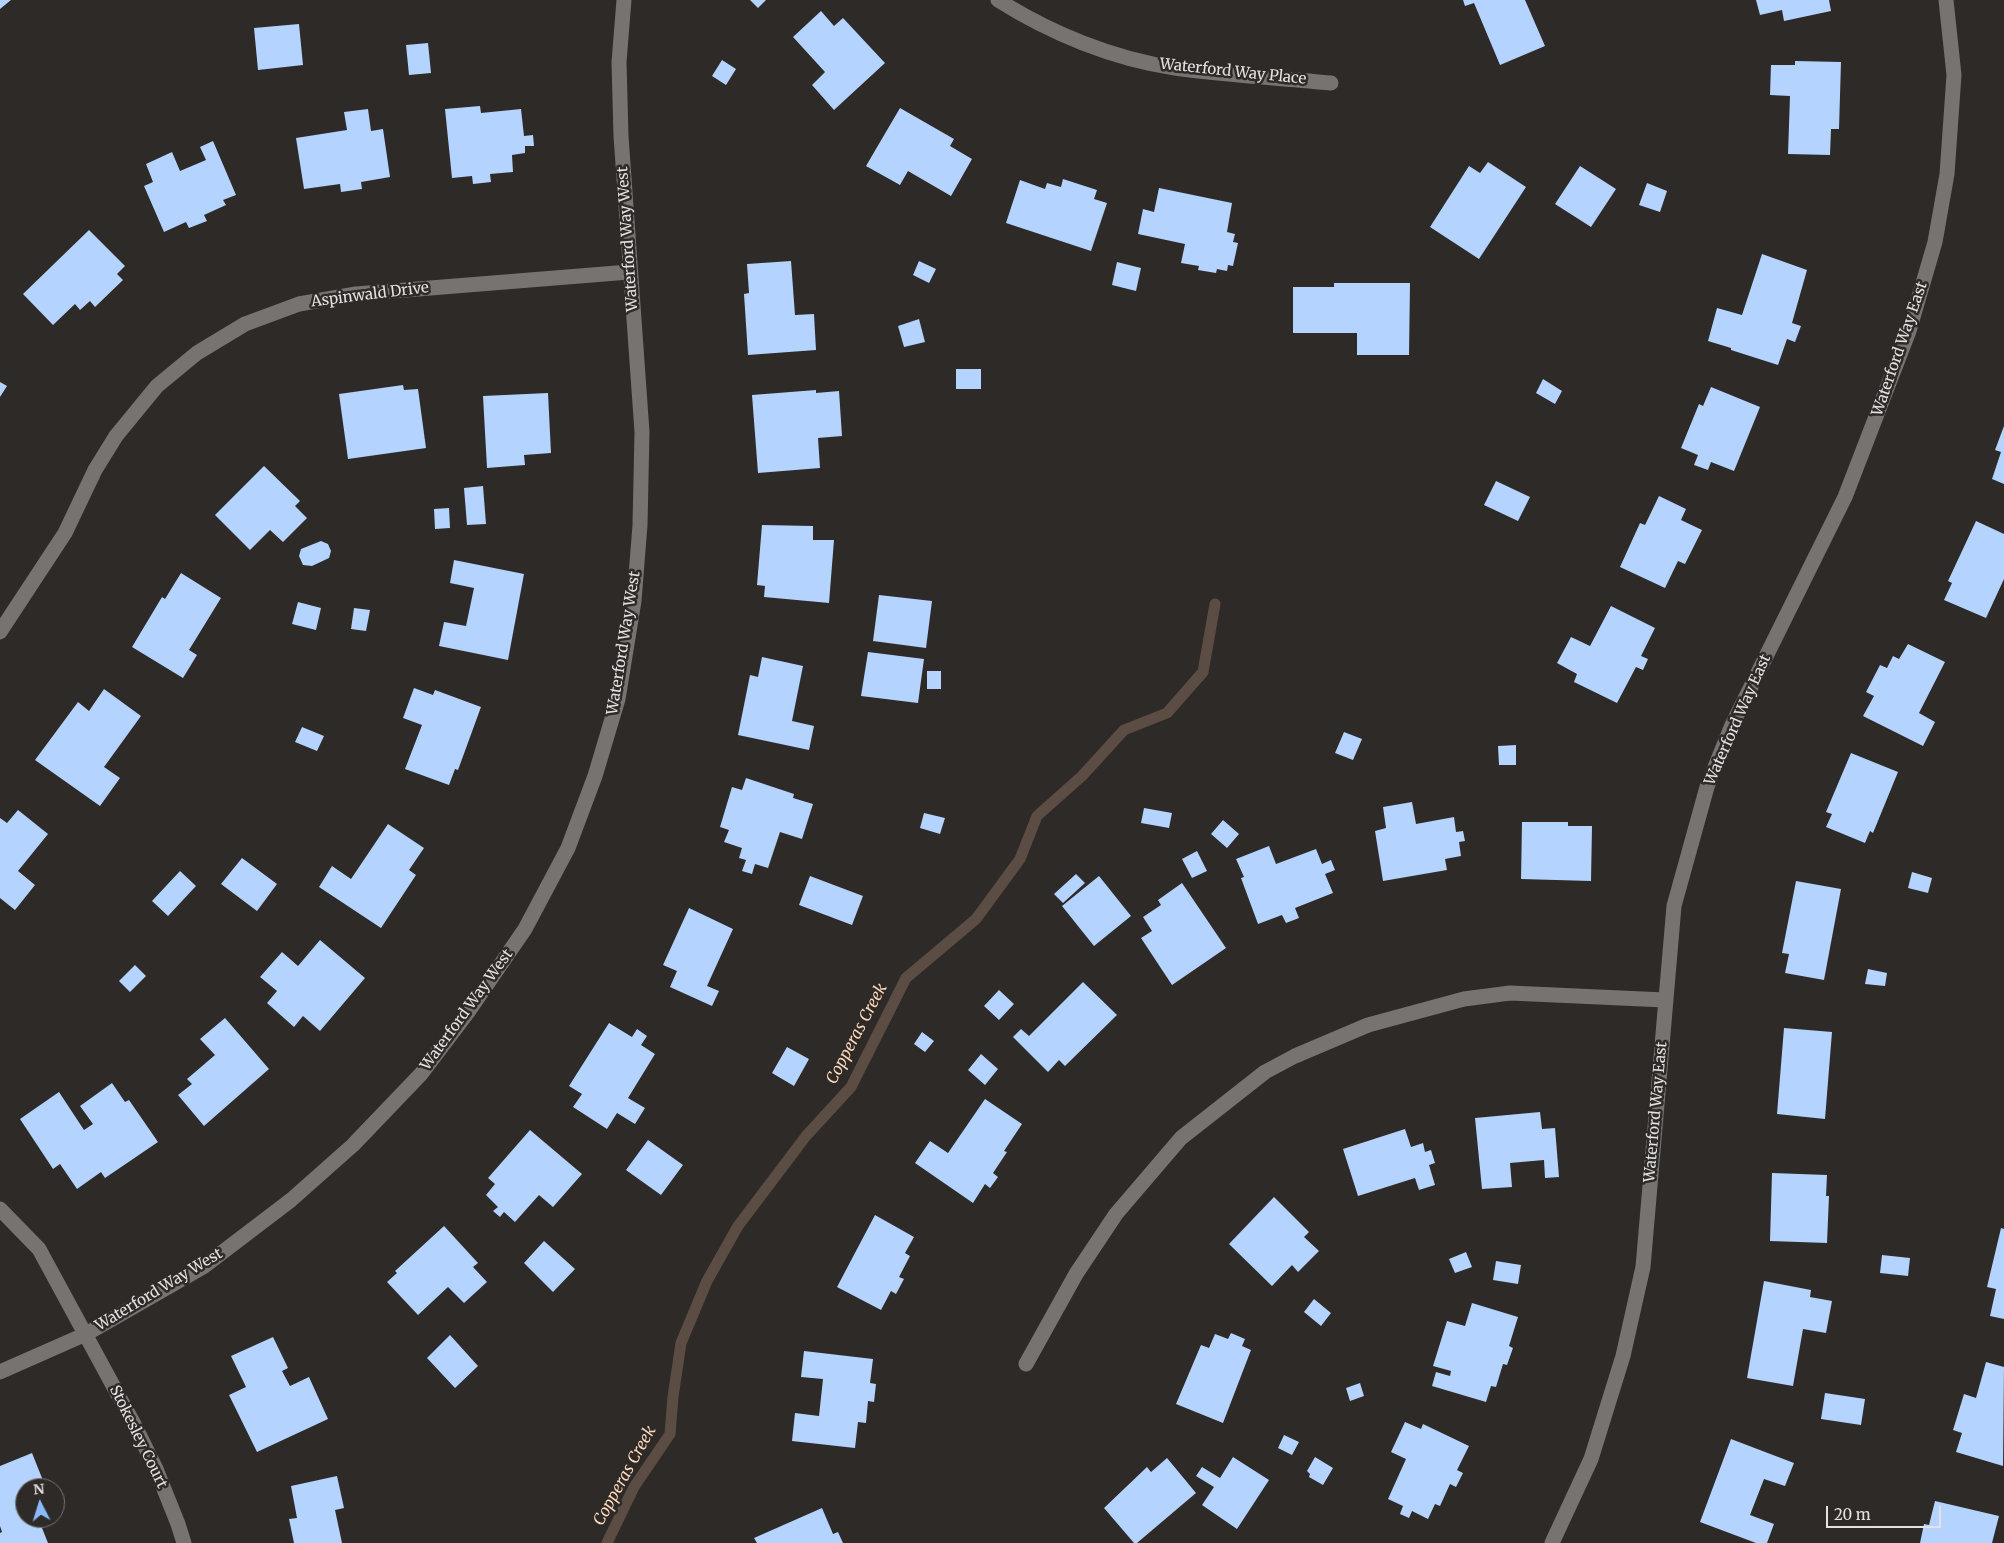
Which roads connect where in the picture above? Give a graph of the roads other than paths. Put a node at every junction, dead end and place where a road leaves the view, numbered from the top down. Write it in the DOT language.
graph roads {
  1 [pos="624,0"];
  2 [pos="998,0"];
  3 [pos="1946,0"];
  4 [pos="1331,83"];
  5 [pos="630,272"];
  6 [pos="0,632"];
  7 [pos="1665,1000"];
  8 [pos="0,1209"];
  9 [pos="86,1334"];
  10 [pos="1026,1364"];
  11 [pos="0,1372"];
  12 [pos="184,1543"];
  13 [pos="1552,1543"];
  1 -- 5 [label="street, Waterford Way West"];
  2 -- 4 [label="street, Waterford Way Place"];
  3 -- 7 [label="street, Waterford Way East"];
  5 -- 6 [label="street, Aspinwald Drive"];
  5 -- 9 [label="street, Waterford Way West"];
  7 -- 10 [label="street"];
  7 -- 13 [label="street, Waterford Way East"];
  8 -- 9 [label="street, Stokesley Court"];
  9 -- 11 [label="street, Waterford Way West"];
  9 -- 12 [label="street, Stokesley Court"];
}
